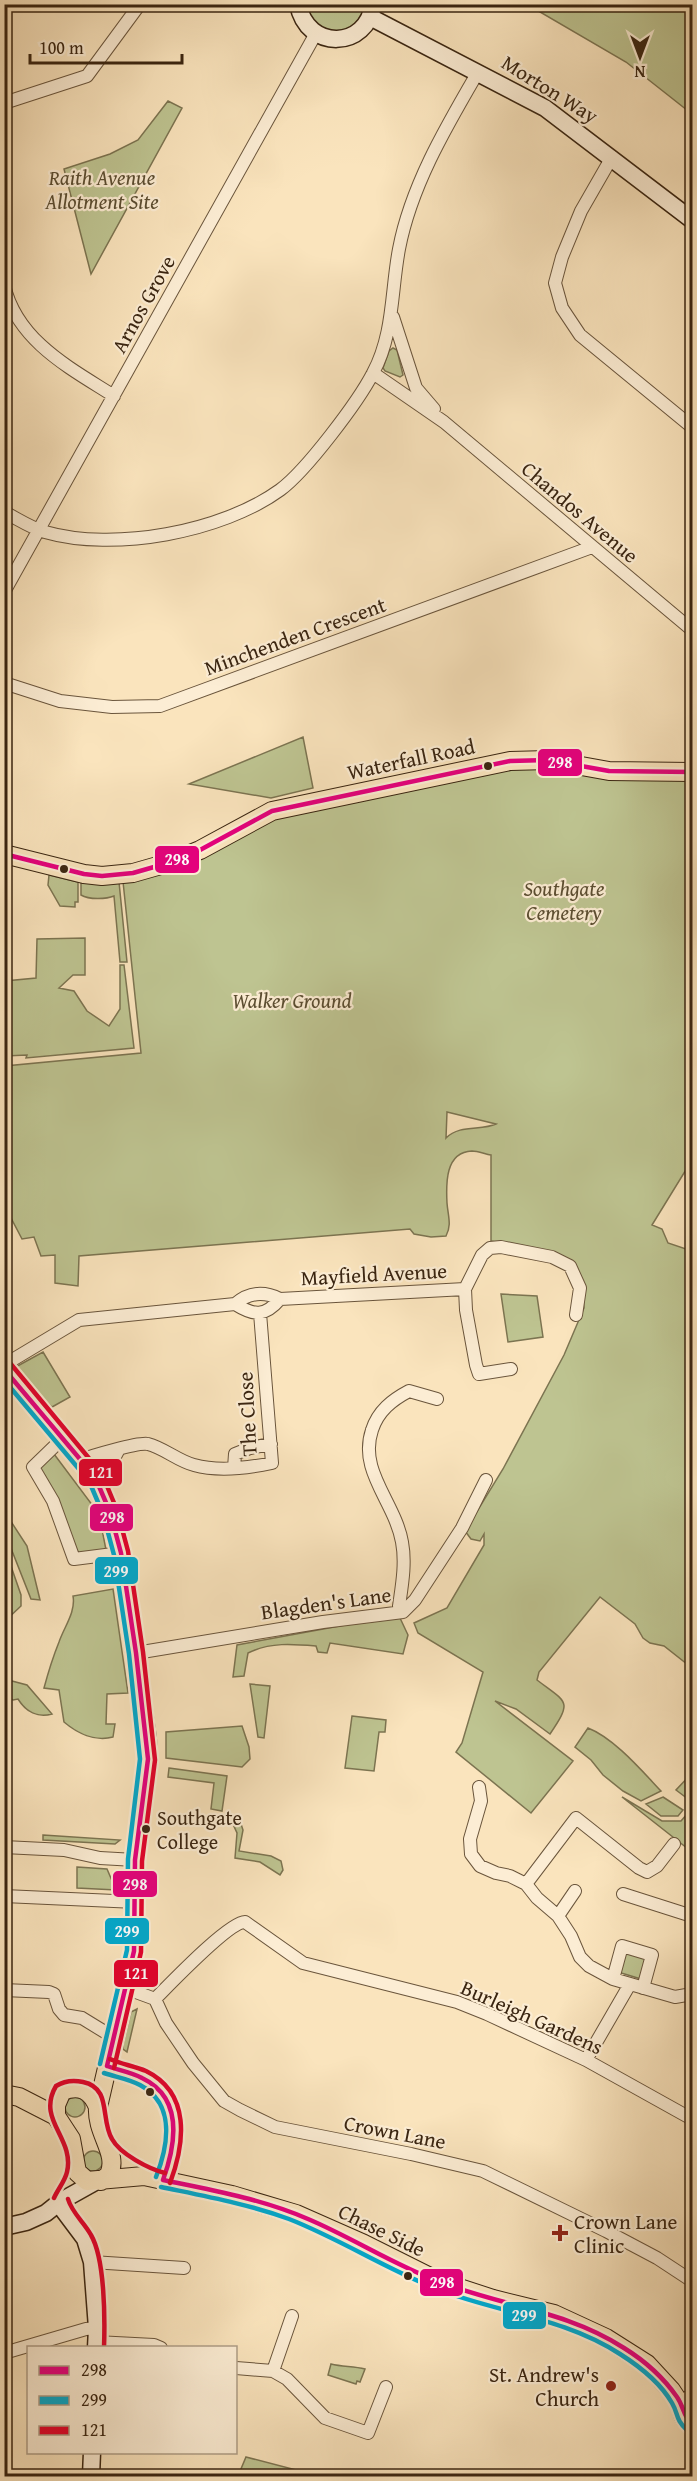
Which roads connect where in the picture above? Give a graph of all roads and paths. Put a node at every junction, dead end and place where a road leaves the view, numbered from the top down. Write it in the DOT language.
graph roads {
  1 [pos="140,4"];
  2 [pos="298,4"];
  3 [pos="372,11"];
  4 [pos="315,35"];
  5 [pos="478,72"];
  6 [pos="4,103"];
  7 [pos="612,157"];
  8 [pos="693,220"];
  9 [pos="4,285"];
  10 [pos="392,314"];
  11 [pos="374,373"];
  12 [pos="114,396"];
  13 [pos="444,422"];
  14 [pos="693,427"];
  15 [pos="4,512"];
  16 [pos="39,530"];
  17 [pos="592,548"];
  18 [pos="4,592"];
  19 [pos="693,630"];
  20 [pos="4,683"];
  21 [pos="693,772"];
  22 [pos="4,854"];
  23 [pos="465,1289"];
  24 [pos="280,1299"];
  25 [pos="235,1304"];
  26 [pos="260,1313"];
  27 [pos="576,1315"];
  28 [pos="5,1369"];
  29 [pos="511,1369"];
  30 [pos="437,1399"];
  31 [pos="63,1438"];
  32 [pos="271,1444"];
  33 [pos="118,1451"];
  34 [pos="81,1460"];
  35 [pos="234,1468"];
  36 [pos="95,1477"];
  37 [pos="486,1480"];
  38 [pos="121,1553"];
  39 [pos="404,1612"];
  40 [pos="136,1653"];
  41 [pos="479,1787"];
  42 [pos="674,1844"];
  43 [pos="4,1847"];
  44 [pos="135,1860"];
  45 [pos="526,1884"];
  46 [pos="575,1891"];
  47 [pos="623,1894"];
  48 [pos="4,1896"];
  49 [pos="136,1902"];
  50 [pos="558,1916"];
  51 [pos="693,1916"];
  52 [pos="613,1978"];
  53 [pos="630,1984"];
  54 [pos="125,1988"];
  55 [pos="643,1988"];
  56 [pos="4,1990"];
  57 [pos="693,1994"];
  58 [pos="155,1999"];
  59 [pos="113,2037"];
  60 [pos="586,2060"];
  61 [pos="107,2066"];
  62 [pos="66,2090"];
  63 [pos="9,2095"];
  64 [pos="98,2107"];
  65 [pos="56,2116"];
  66 [pos="693,2119"];
  67 [pos="109,2150"];
  68 [pos="73,2157"];
  69 [pos="144,2176"];
  70 [pos="98,2181"];
  71 [pos="61,2201"];
  72 [pos="4,2227"];
  73 [pos="92,2262"];
  74 [pos="184,2268"];
  75 [pos="693,2281"];
  76 [pos="292,2316"];
  77 [pos="96,2339"];
  78 [pos="27,2346"];
  79 [pos="28,2346"];
  80 [pos="157,2346"];
  81 [pos="4,2353"];
  82 [pos="237,2368"];
  83 [pos="273,2371"];
  84 [pos="386,2387"];
  85 [pos="689,2400"];
  86 [pos="693,2424"];
  87 [pos="92,2454"];
  88 [pos="93,2476"];
  1 -- 6 [label="street"];
  2 -- 4 [label="street"];
  3 -- 4 [label="street"];
  3 -- 5 [label="street, Morton Way"];
  4 -- 12 [label="street, Arnos Grove"];
  5 -- 7 [label="street, Morton Way"];
  5 -- 10 [label="street"];
  7 -- 8 [label="street, Morton Way"];
  7 -- 14 [label="street"];
  9 -- 12 [label="street"];
  10 -- 11 [label="street"];
  10 -- 13 [label="street, Chandos Avenue"];
  11 -- 13 [label="street, Chandos Avenue"];
  11 -- 16 [label="street"];
  12 -- 16 [label="street, Arnos Grove"];
  13 -- 17 [label="street, Chandos Avenue"];
  15 -- 16 [label="street"];
  16 -- 18 [label="street, Arnos Grove"];
  17 -- 19 [label="street, Chandos Avenue"];
  17 -- 20 [label="street, Minchenden Crescent"];
  21 -- 22 [label="main road, Waterfall Road"];
  23 -- 24 [label="street, Mayfield Avenue"];
  23 -- 27 [label="street"];
  23 -- 29 [label="street"];
  24 -- 25 [label="street"];
  24 -- 26 [label="street, Mayfield Avenue"];
  25 -- 26 [label="street"];
  25 -- 28 [label="street"];
  26 -- 32 [label="street, The Close"];
  28 -- 31 [label="main road"];
  30 -- 39 [label="street"];
  31 -- 34 [label="main road"];
  31 -- 38 [label="street"];
  32 -- 35 [label="street"];
  32 -- 35 [label="street, The Close"];
  33 -- 34 [label="street, The Close"];
  33 -- 35 [label="street, The Close"];
  33 -- 36 [label="street"];
  34 -- 36 [label="main road"];
  36 -- 38 [label="main road"];
  37 -- 39 [label="street, Blagden's Lane"];
  38 -- 40 [label="main road"];
  39 -- 40 [label="street, Blagden's Lane"];
  40 -- 44 [label="main road"];
  41 -- 45 [label="street"];
  42 -- 45 [label="street"];
  43 -- 44 [label="street"];
  44 -- 49 [label="main road"];
  45 -- 50 [label="street"];
  46 -- 50 [label="street"];
  47 -- 51 [label="street"];
  48 -- 49 [label="street"];
  49 -- 54 [label="main road"];
  50 -- 52 [label="street"];
  52 -- 53 [label="street"];
  52 -- 55 [label="street"];
  53 -- 55 [label="street"];
  53 -- 60 [label="street"];
  54 -- 58 [label="street"];
  54 -- 59 [label="main road"];
  55 -- 57 [label="street"];
  56 -- 59 [label="street"];
  58 -- 60 [label="street, Burleigh Gardens"];
  58 -- 75 [label="street, Crown Lane"];
  59 -- 61 [label="main road"];
  60 -- 66 [label="street, Burleigh Gardens"];
  61 -- 62 [label="main road"];
  61 -- 64 [label="main road"];
  62 -- 63 [label="main road"];
  62 -- 64 [label="main road"];
  62 -- 65 [label="main road"];
  63 -- 65 [label="main road"];
  64 -- 67 [label="main road"];
  65 -- 68 [label="main road"];
  67 -- 69 [label="main road, Chase Side"];
  67 -- 70 [label="main road"];
  68 -- 70 [label="main road"];
  68 -- 71 [label="street"];
  69 -- 70 [label="main road, Chase Side"];
  69 -- 85 [label="main road, Chase Side"];
  70 -- 71 [label="street"];
  71 -- 72 [label="street"];
  71 -- 73 [label="street"];
  73 -- 74 [label="street"];
  73 -- 77 [label="street"];
  76 -- 83 [label="street"];
  77 -- 79 [label="street"];
  77 -- 80 [label="street"];
  78 -- 81 [label="street"];
  82 -- 83 [label="street"];
  83 -- 84 [label="street"];
  85 -- 86 [label="main road, Chase Side"];
  87 -- 88 [label="street"];
}
